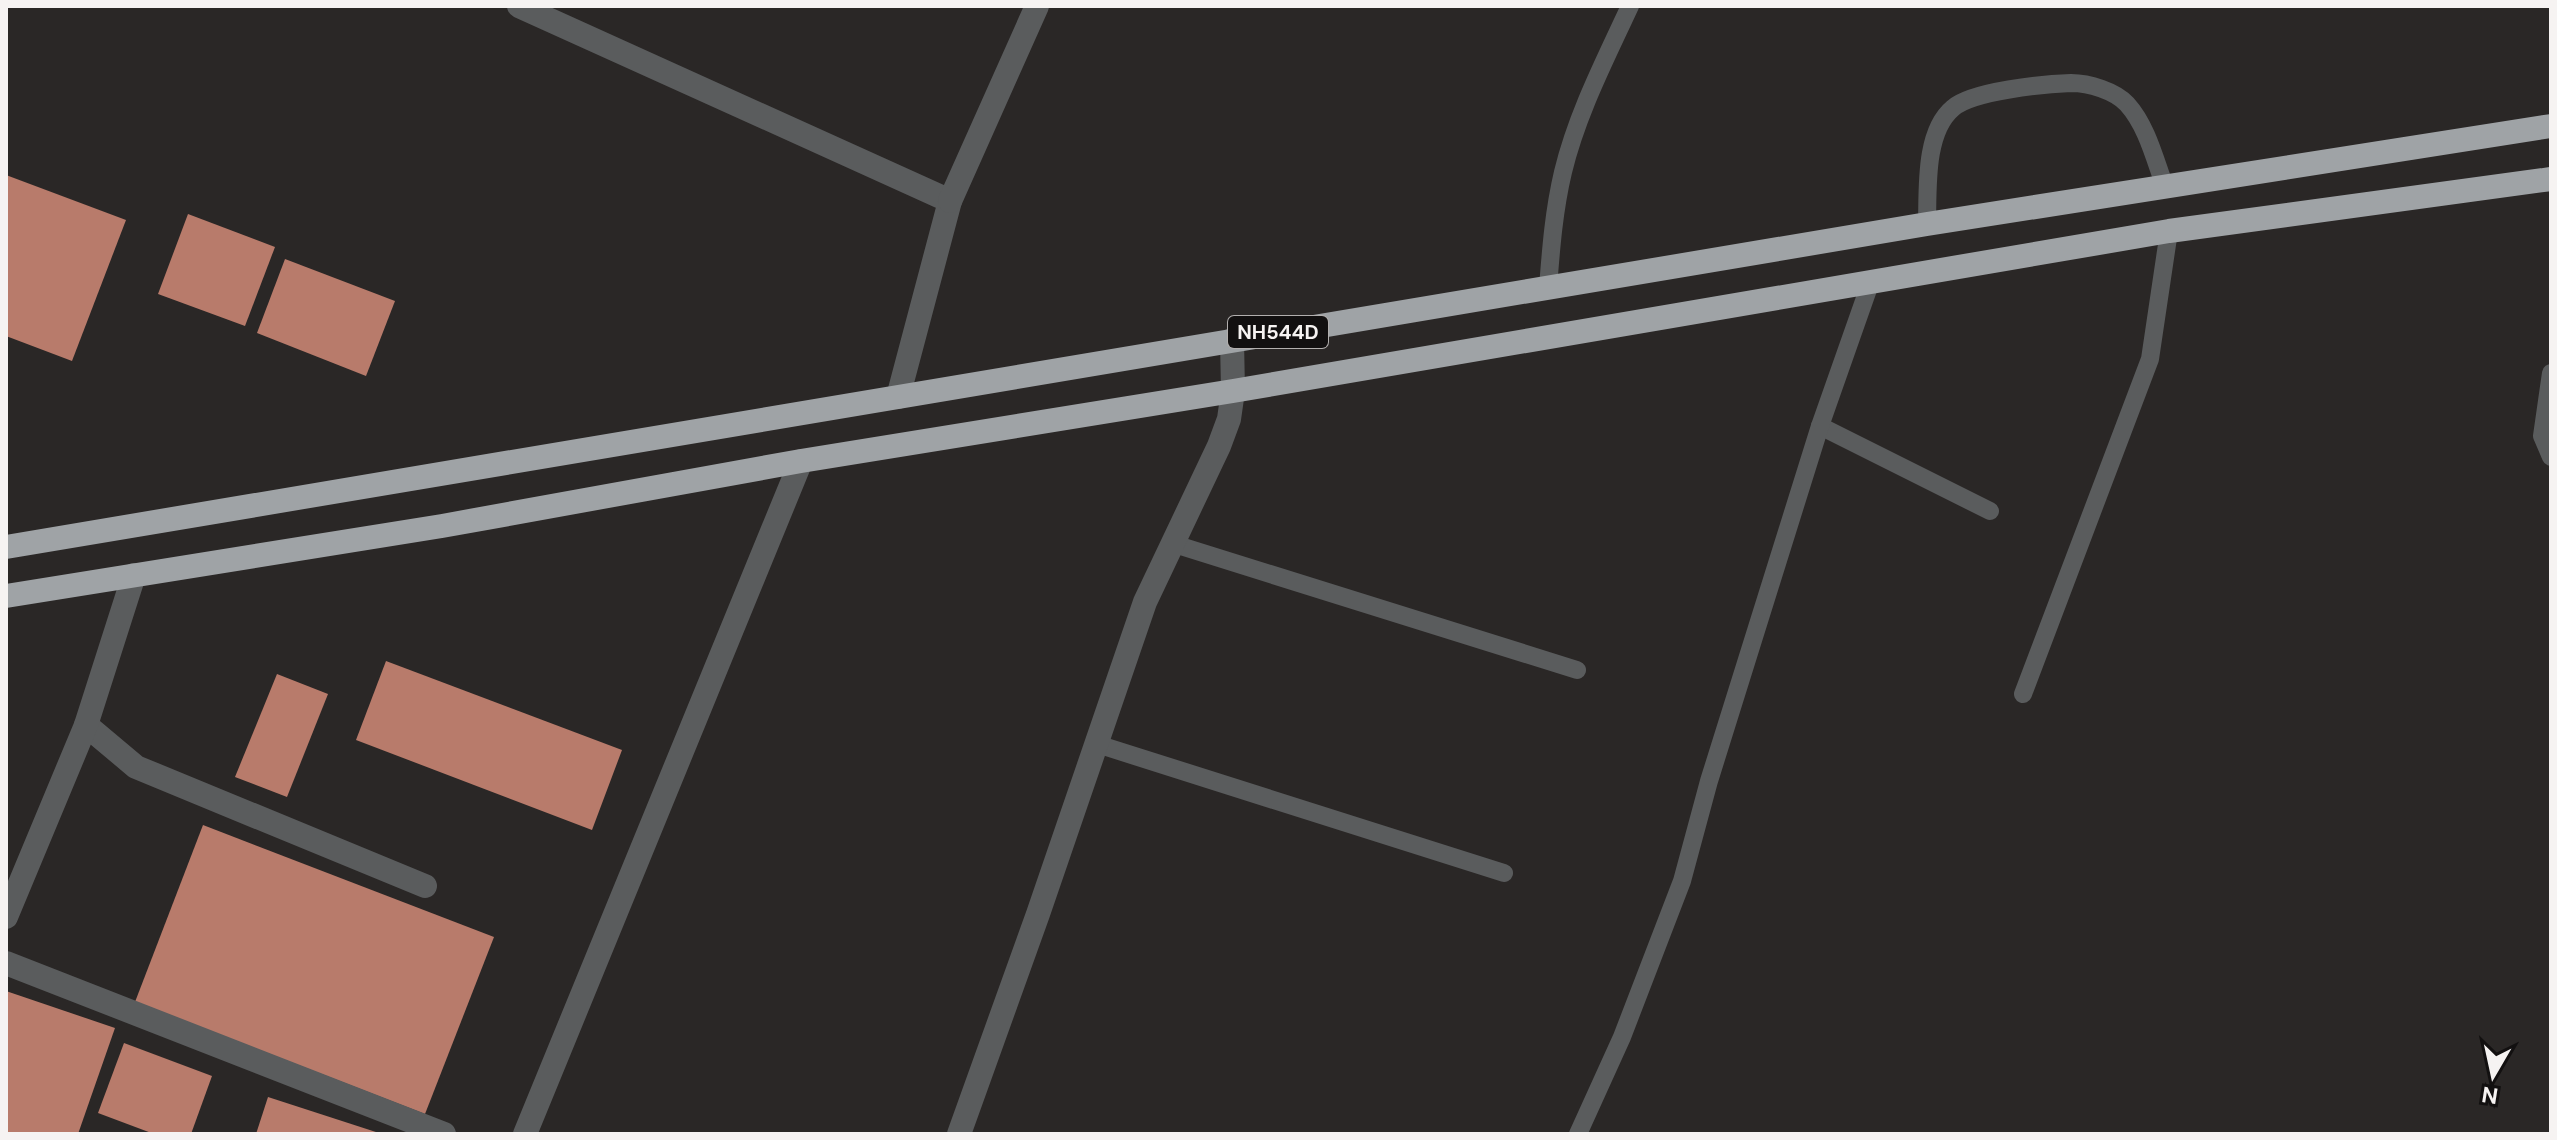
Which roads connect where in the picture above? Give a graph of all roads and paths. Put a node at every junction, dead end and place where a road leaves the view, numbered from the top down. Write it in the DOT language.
graph roads {
  1 [pos="519,6"];
  2 [pos="1037,6"];
  3 [pos="1630,6"];
  4 [pos="552,13"];
  5 [pos="2551,126"];
  6 [pos="2551,179"];
  7 [pos="2165,187"];
  8 [pos="950,201"];
  9 [pos="1927,224"];
  10 [pos="2169,231"];
  11 [pos="1871,281"];
  12 [pos="1548,288"];
  13 [pos="1232,340"];
  14 [pos="2551,373"];
  15 [pos="1233,391"];
  16 [pos="898,397"];
  17 [pos="1820,426"];
  18 [pos="2551,457"];
  19 [pos="801,461"];
  20 [pos="1990,511"];
  21 [pos="1171,543"];
  22 [pos="6,547"];
  23 [pos="134,575"];
  24 [pos="6,596"];
  25 [pos="1577,670"];
  26 [pos="2023,694"];
  27 [pos="86,725"];
  28 [pos="1097,744"];
  29 [pos="1504,873"];
  30 [pos="425,886"];
  31 [pos="6,917"];
  32 [pos="6,963"];
  33 [pos="444,1134"];
  34 [pos="525,1134"];
  35 [pos="959,1134"];
  36 [pos="1578,1134"];
  1 -- 4 [label="street"];
  2 -- 8 [label="street"];
  3 -- 12 [label="lane"];
  4 -- 8 [label="street"];
  5 -- 7 [label="highway, NH544D"];
  6 -- 10 [label="highway, NH544D"];
  7 -- 9 [label="highway, NH544D"];
  7 -- 9 [label="lane"];
  8 -- 16 [label="street"];
  9 -- 12 [label="highway, NH544D"];
  10 -- 11 [label="highway, NH544D"];
  10 -- 26 [label="lane"];
  11 -- 15 [label="highway, NH544D"];
  11 -- 17 [label="lane"];
  12 -- 13 [label="highway, NH544D"];
  13 -- 15 [label="street"];
  13 -- 16 [label="highway, NH544D"];
  14 -- 18 [label="lane"];
  15 -- 19 [label="highway, NH544D"];
  15 -- 21 [label="street"];
  16 -- 22 [label="highway, NH544D"];
  17 -- 20 [label="lane"];
  17 -- 36 [label="lane"];
  19 -- 23 [label="highway, NH544D"];
  19 -- 34 [label="street"];
  21 -- 25 [label="lane"];
  21 -- 28 [label="street"];
  23 -- 24 [label="highway, NH544D"];
  23 -- 27 [label="street"];
  27 -- 30 [label="street"];
  27 -- 31 [label="street"];
  28 -- 29 [label="lane"];
  28 -- 35 [label="street"];
  32 -- 33 [label="street"];
}
